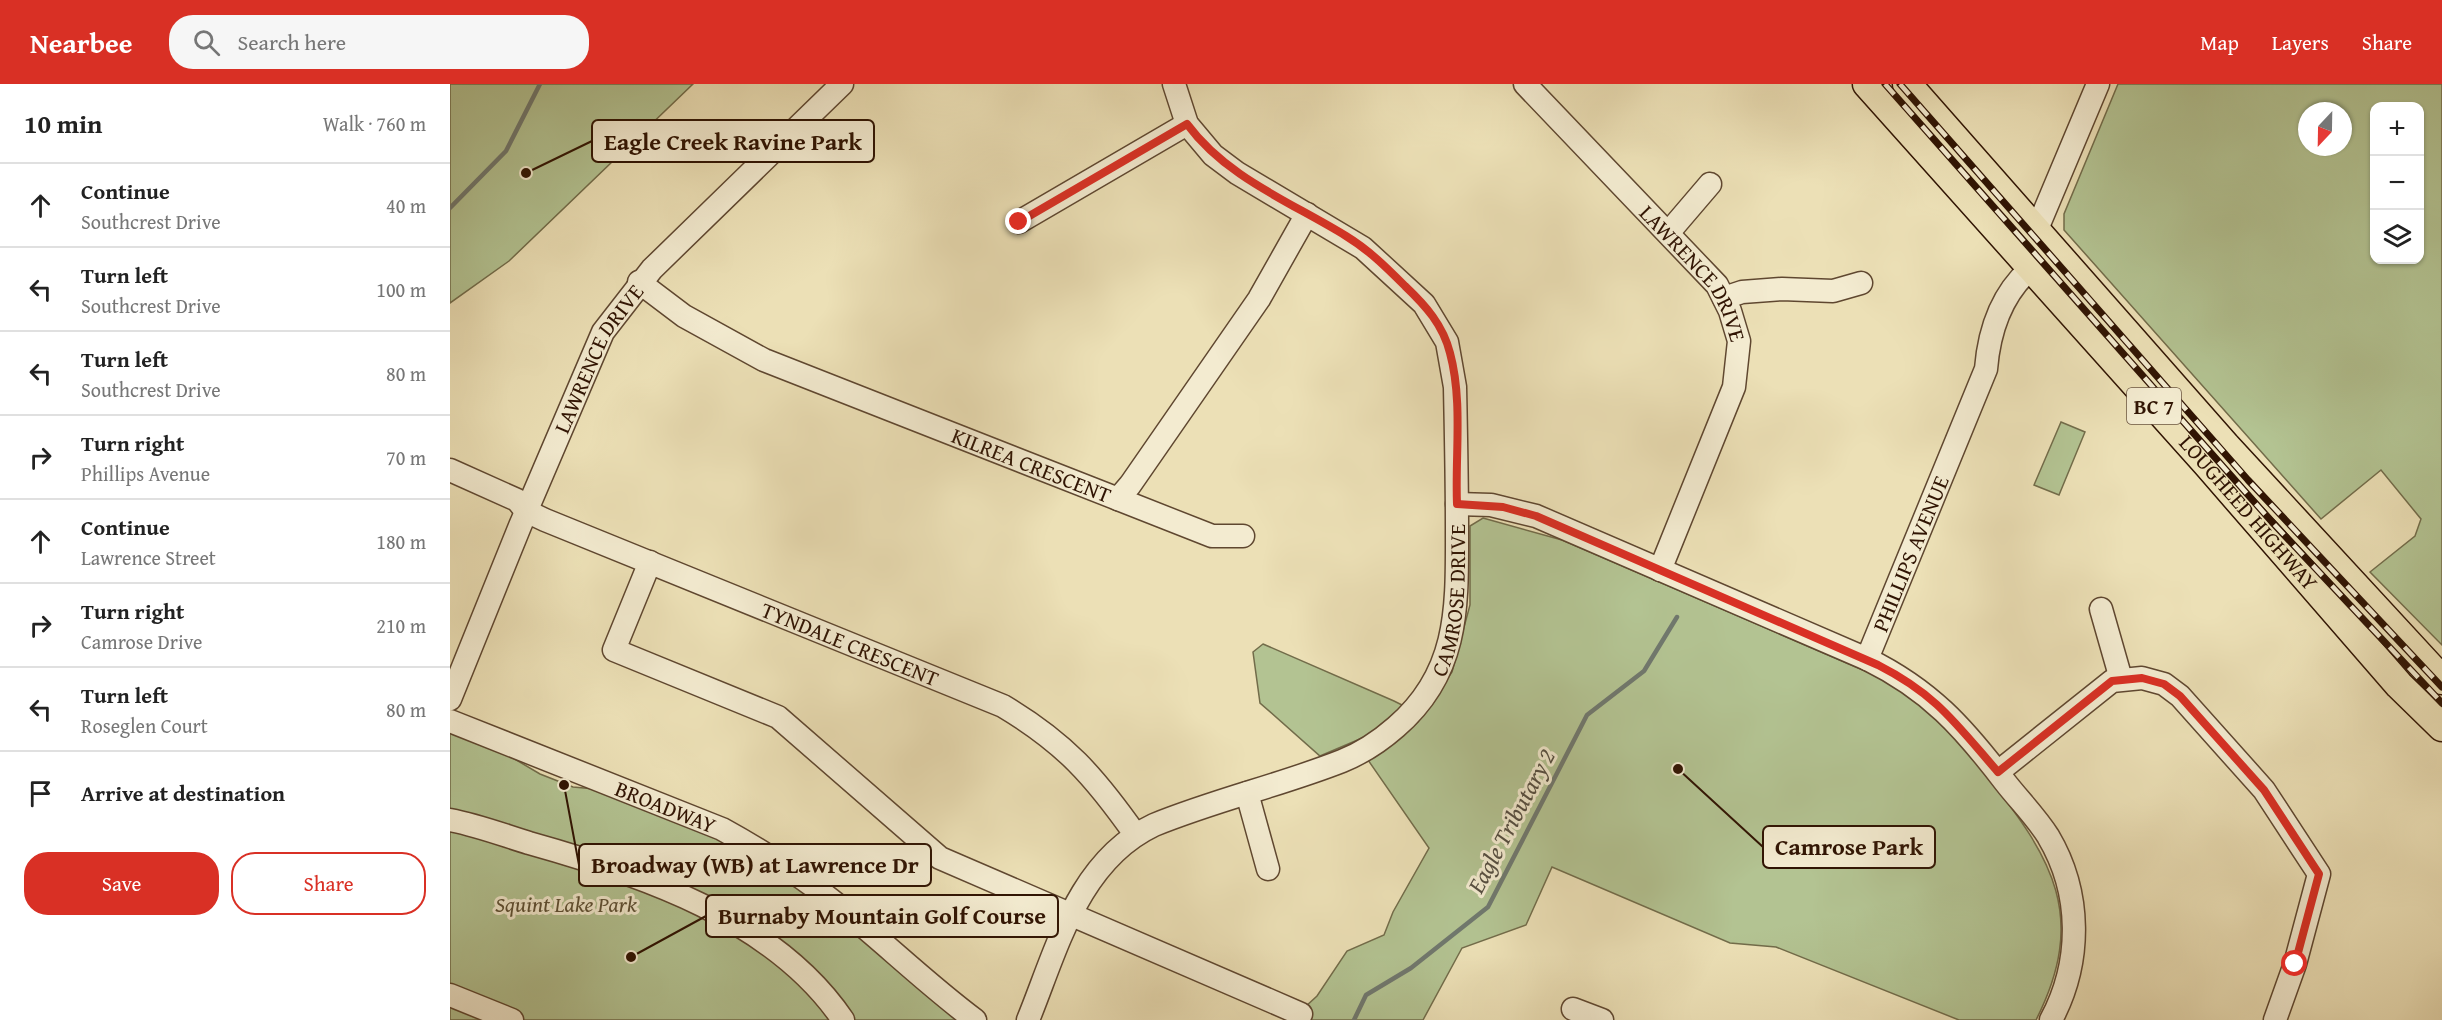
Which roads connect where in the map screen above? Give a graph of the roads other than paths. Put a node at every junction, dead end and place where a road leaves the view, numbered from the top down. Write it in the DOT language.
graph roads {
  1 [pos="842,84"];
  2 [pos="1174,84"];
  3 [pos="1525,84"];
  4 [pos="1867,84"];
  5 [pos="1907,84"];
  6 [pos="2098,84"];
  7 [pos="1187,124"];
  8 [pos="1710,184"];
  9 [pos="1307,214"];
  10 [pos="1019,222"];
  11 [pos="2037,229"];
  12 [pos="1669,232"];
  13 [pos="2030,269"];
  14 [pos="639,282"];
  15 [pos="1861,283"];
  16 [pos="1724,298"];
  17 [pos="450,470"];
  18 [pos="1118,499"];
  19 [pos="1457,504"];
  20 [pos="526,511"];
  21 [pos="1243,536"];
  22 [pos="650,562"];
  23 [pos="1660,570"];
  24 [pos="2101,609"];
  25 [pos="1867,659"];
  26 [pos="2121,679"];
  27 [pos="2442,680"];
  28 [pos="450,699"];
  29 [pos="450,721"];
  30 [pos="2442,727"];
  31 [pos="1998,772"];
  32 [pos="1246,793"];
  33 [pos="450,820"];
  34 [pos="1135,834"];
  35 [pos="1268,868"];
  36 [pos="1071,915"];
  37 [pos="450,995"];
  38 [pos="1573,1009"];
  39 [pos="1301,1014"];
  40 [pos="512,1020"];
  41 [pos="843,1020"];
  42 [pos="975,1020"];
  43 [pos="1028,1020"];
  44 [pos="1602,1020"];
  45 [pos="2051,1020"];
  46 [pos="2275,1020"];
  1 -- 14 [label="street, LAWRENCE DRIVE"];
  2 -- 7 [label="street, CAMROSE DRIVE"];
  3 -- 12 [label="street, LAWRENCE DRIVE"];
  4 -- 13 [label="main road, LOUGHEED HIGHWAY / BC 7"];
  5 -- 11 [label="main road, LOUGHEED HIGHWAY / BC 7"];
  6 -- 11 [label="street"];
  7 -- 9 [label="street, CAMROSE DRIVE"];
  7 -- 10 [label="street"];
  8 -- 12 [label="street"];
  9 -- 18 [label="street, KILREA CRESCENT"];
  9 -- 19 [label="street, CAMROSE DRIVE"];
  11 -- 27 [label="main road, LOUGHEED HIGHWAY / BC 7"];
  12 -- 16 [label="street, LAWRENCE DRIVE"];
  13 -- 25 [label="street, PHILLIPS AVENUE"];
  13 -- 30 [label="main road, LOUGHEED HIGHWAY / BC 7"];
  14 -- 18 [label="street, KILREA CRESCENT"];
  14 -- 20 [label="street, LAWRENCE DRIVE"];
  15 -- 16 [label="street"];
  16 -- 23 [label="street, LAWRENCE DRIVE"];
  17 -- 20 [label="street, TYNDALE CRESCENT"];
  18 -- 21 [label="street"];
  19 -- 23 [label="street"];
  19 -- 32 [label="street, CAMROSE DRIVE"];
  20 -- 22 [label="street, TYNDALE CRESCENT"];
  20 -- 28 [label="street, LAWRENCE DRIVE"];
  22 -- 34 [label="street, TYNDALE CRESCENT"];
  22 -- 36 [label="street"];
  23 -- 25 [label="street"];
  24 -- 26 [label="street"];
  25 -- 31 [label="street, PHILLIPS AVENUE"];
  26 -- 31 [label="street"];
  26 -- 46 [label="street"];
  29 -- 42 [label="street, BROADWAY"];
  31 -- 45 [label="street, PHILLIPS AVENUE"];
  32 -- 34 [label="street, CAMROSE DRIVE"];
  32 -- 35 [label="street"];
  33 -- 41 [label="street"];
  34 -- 36 [label="street, CAMROSE DRIVE"];
  36 -- 39 [label="street"];
  36 -- 43 [label="street, CAMROSE DRIVE"];
  37 -- 40 [label="street"];
  38 -- 44 [label="street"];
}
